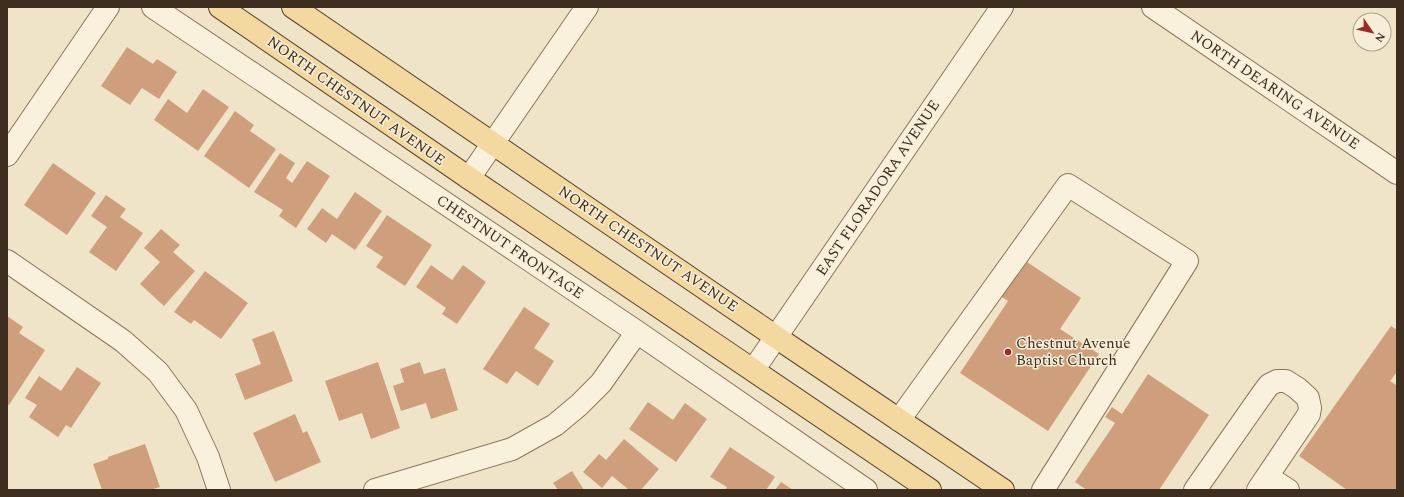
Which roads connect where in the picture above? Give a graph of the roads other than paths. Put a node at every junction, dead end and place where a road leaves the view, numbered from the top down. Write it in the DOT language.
graph roads {
  1 [pos="108,7"];
  2 [pos="153,7"];
  3 [pos="220,7"];
  4 [pos="293,7"];
  5 [pos="587,7"];
  6 [pos="1002,7"];
  7 [pos="1153,7"];
  8 [pos="494,144"];
  9 [pos="7,155"];
  10 [pos="1397,173"];
  11 [pos="469,178"];
  12 [pos="7,261"];
  13 [pos="637,332"];
  14 [pos="776,337"];
  15 [pos="754,370"];
  16 [pos="899,420"];
  17 [pos="1263,483"];
  18 [pos="220,490"];
  19 [pos="375,490"];
  20 [pos="866,490"];
  21 [pos="930,490"];
  22 [pos="1003,490"];
  23 [pos="1043,490"];
  24 [pos="1195,490"];
  25 [pos="1288,490"];
  1 -- 9 [label="street"];
  2 -- 13 [label="street, CHESTNUT FRONTAGE"];
  3 -- 11 [label="main road, NORTH CHESTNUT AVENUE"];
  4 -- 8 [label="main road, NORTH CHESTNUT AVENUE"];
  5 -- 8 [label="street"];
  6 -- 14 [label="street, EAST FLORADORA AVENUE"];
  7 -- 10 [label="street, NORTH DEARING AVENUE"];
  8 -- 11 [label="street"];
  8 -- 14 [label="main road, NORTH CHESTNUT AVENUE"];
  11 -- 15 [label="main road, NORTH CHESTNUT AVENUE"];
  12 -- 18 [label="street"];
  13 -- 19 [label="street"];
  13 -- 20 [label="street, CHESTNUT FRONTAGE"];
  14 -- 15 [label="street, EAST FLORADORA AVENUE"];
  14 -- 16 [label="main road, NORTH CHESTNUT AVENUE"];
  15 -- 21 [label="main road, NORTH CHESTNUT AVENUE"];
  16 -- 22 [label="main road, NORTH CHESTNUT AVENUE"];
  16 -- 23 [label="street"];
  17 -- 24 [label="street"];
  17 -- 25 [label="street"];
}
